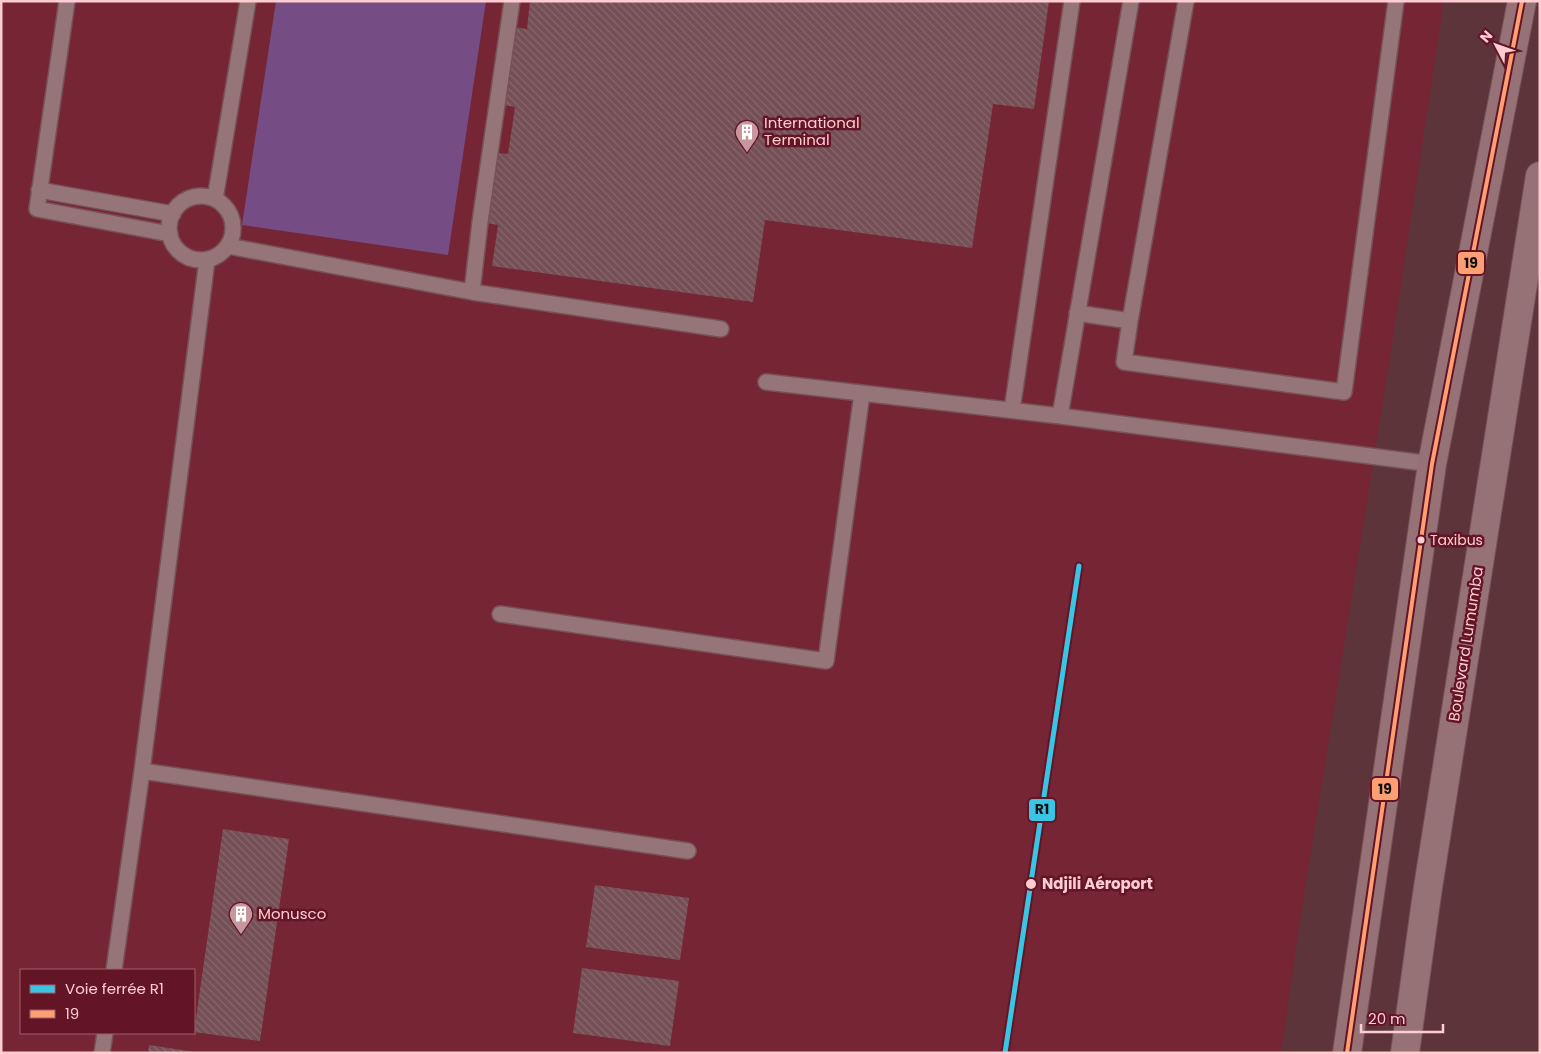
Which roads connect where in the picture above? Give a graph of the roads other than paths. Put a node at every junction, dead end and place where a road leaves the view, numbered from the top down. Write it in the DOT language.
graph roads {
  1 [pos="67,1"];
  2 [pos="248,1"];
  3 [pos="512,1"];
  4 [pos="1072,1"];
  5 [pos="1131,1"];
  6 [pos="1186,1"];
  7 [pos="1396,1"];
  8 [pos="1522,1"];
  9 [pos="1540,176"];
  10 [pos="39,190"];
  11 [pos="215,198"];
  12 [pos="172,214"];
  13 [pos="170,234"];
  14 [pos="228,246"];
  15 [pos="207,260"];
  16 [pos="472,292"];
  17 [pos="1077,313"];
  18 [pos="1130,321"];
  19 [pos="720,329"];
  20 [pos="766,382"];
  21 [pos="862,393"];
  22 [pos="1012,410"];
  23 [pos="1060,416"];
  24 [pos="1432,464"];
  25 [pos="500,614"];
  26 [pos="142,771"];
  27 [pos="688,852"];
  28 [pos="114,969"];
  29 [pos="105,1034"];
  30 [pos="102,1053"];
  31 [pos="1347,1053"];
  32 [pos="1405,1053"];
  1 -- 10 [label="lane"];
  2 -- 11 [label="lane"];
  3 -- 16 [label="lane"];
  4 -- 22 [label="lane"];
  5 -- 17 [label="lane"];
  6 -- 18 [label="lane"];
  7 -- 18 [label="lane"];
  8 -- 24 [label="highway"];
  9 -- 32 [label="highway, Boulevard Lumumba"];
  10 -- 12 [label="lane"];
  10 -- 13 [label="lane"];
  11 -- 12 [label="lane"];
  11 -- 14 [label="lane"];
  12 -- 13 [label="lane"];
  13 -- 15 [label="lane"];
  14 -- 15 [label="lane"];
  14 -- 16 [label="lane"];
  15 -- 26 [label="lane"];
  16 -- 19 [label="lane"];
  17 -- 18 [label="lane"];
  17 -- 23 [label="lane"];
  20 -- 21 [label="lane"];
  21 -- 22 [label="lane"];
  21 -- 25 [label="lane"];
  22 -- 23 [label="lane"];
  23 -- 24 [label="lane"];
  24 -- 31 [label="highway"];
  26 -- 27 [label="lane"];
  26 -- 28 [label="lane"];
  29 -- 30 [label="lane"];
}
